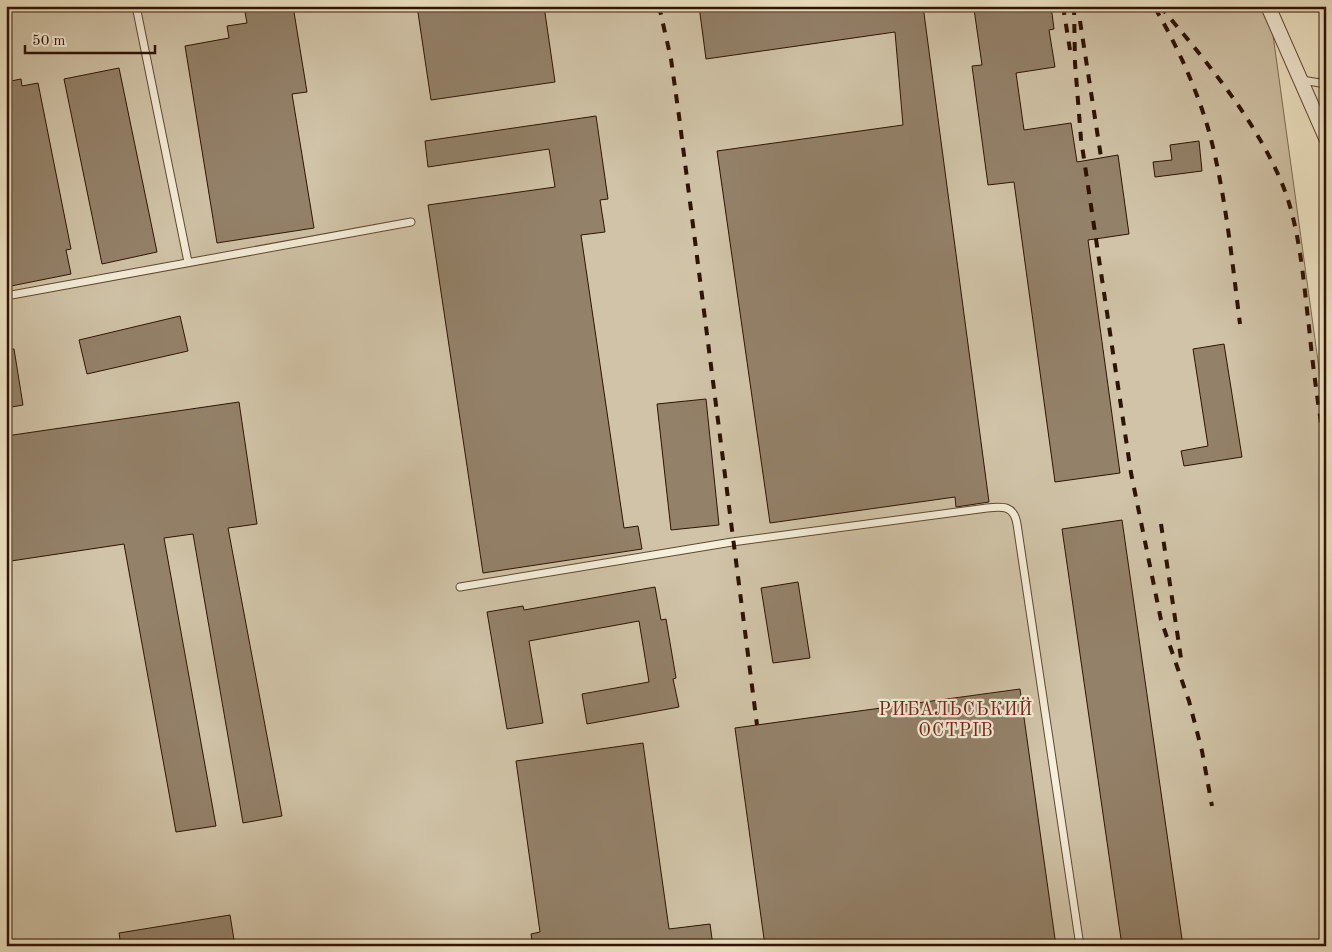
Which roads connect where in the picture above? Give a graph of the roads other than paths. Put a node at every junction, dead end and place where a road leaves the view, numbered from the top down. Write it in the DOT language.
graph roads {
  1 [pos="136,6"];
  2 [pos="1269,7"];
  3 [pos="1302,80"];
  4 [pos="1326,84"];
  5 [pos="1326,138"];
  6 [pos="411,222"];
  7 [pos="188,262"];
  8 [pos="6,296"];
  9 [pos="460,587"];
  10 [pos="1080,946"];
  1 -- 7 [label="lane"];
  2 -- 3 [label="street"];
  3 -- 4 [label="lane"];
  3 -- 5 [label="street"];
  6 -- 7 [label="lane"];
  7 -- 8 [label="lane"];
  9 -- 10 [label="lane"];
}
